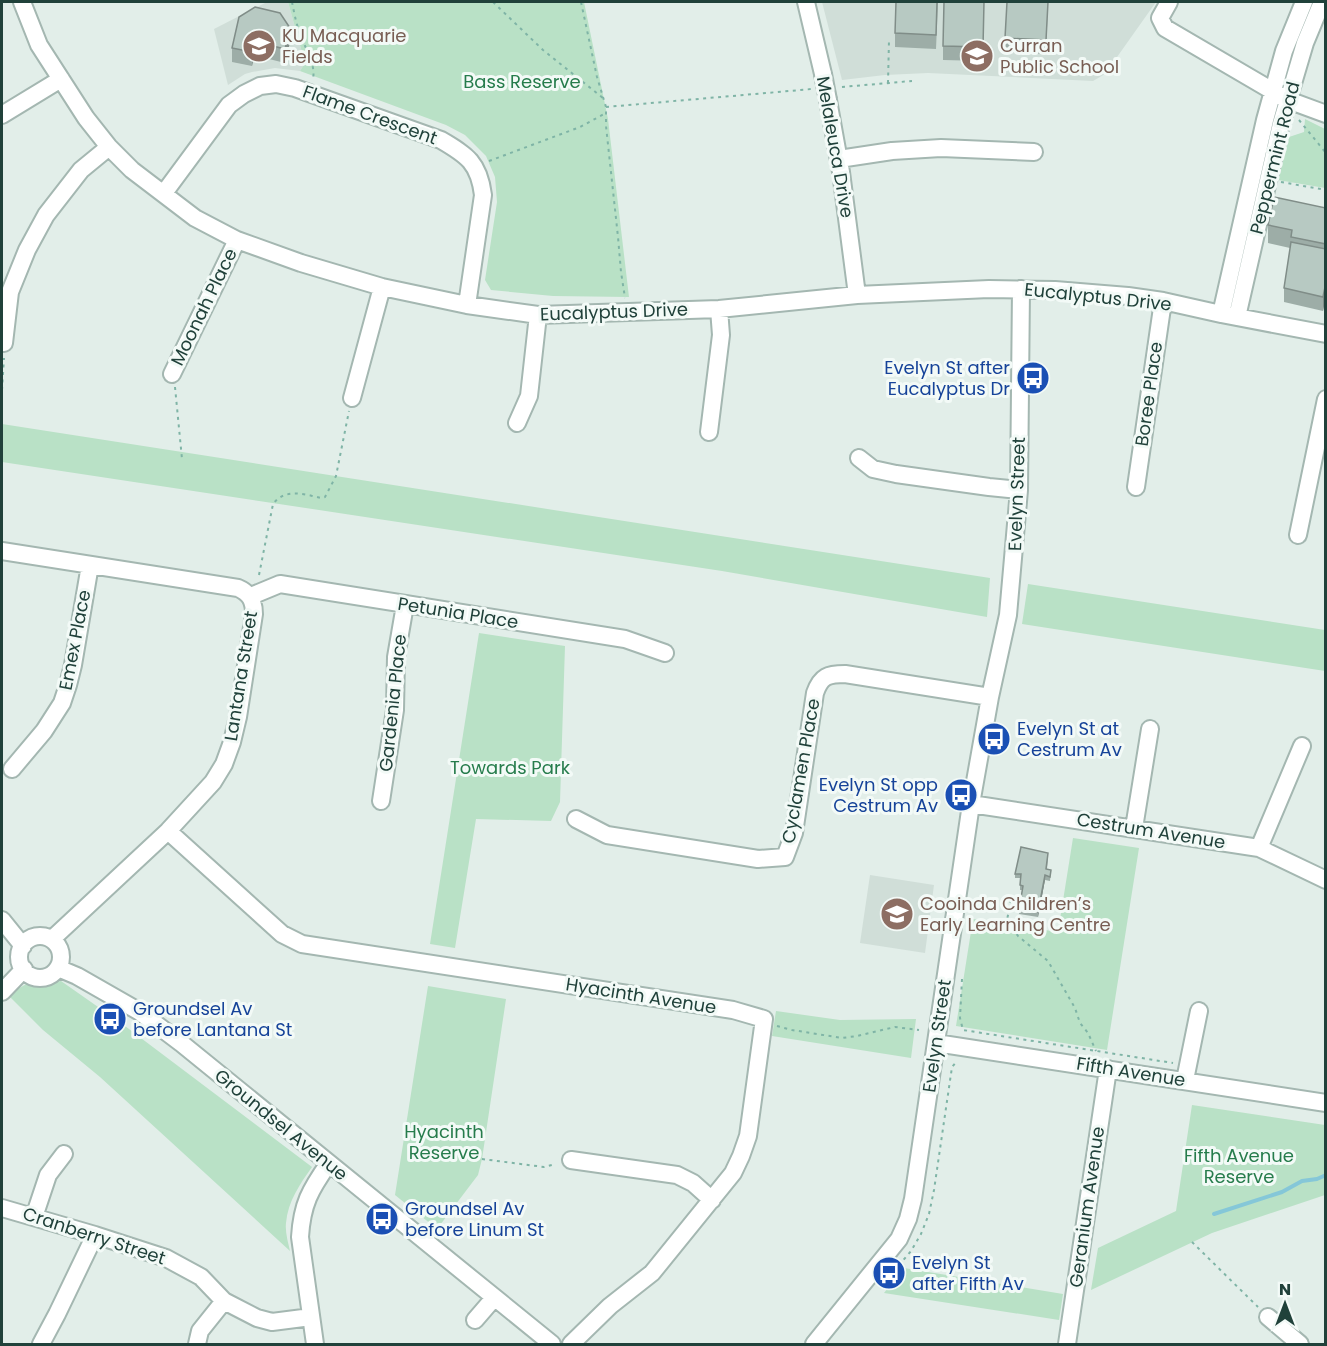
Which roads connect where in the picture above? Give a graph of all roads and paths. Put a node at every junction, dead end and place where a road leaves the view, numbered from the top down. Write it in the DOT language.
graph roads {
  1 [pos="22,2"];
  2 [pos="292,2"];
  3 [pos="493,2"];
  4 [pos="581,2"];
  5 [pos="806,2"];
  6 [pos="1169,2"];
  7 [pos="1304,2"];
  8 [pos="1322,2"];
  9 [pos="889,40"];
  10 [pos="61,79"];
  11 [pos="313,80"];
  12 [pos="912,81"];
  13 [pos="888,83"];
  14 [pos="823,87"];
  15 [pos="842,87"];
  16 [pos="1273,91"];
  17 [pos="603,98"];
  18 [pos="1288,100"];
  19 [pos="606,107"];
  20 [pos="606,113"];
  21 [pos="1326,114"];
  22 [pos="2,115"];
  23 [pos="1296,117"];
  24 [pos="110,147"];
  25 [pos="1034,152"];
  26 [pos="1326,153"];
  27 [pos="839,159"];
  28 [pos="485,163"];
  29 [pos="1276,181"];
  30 [pos="1326,190"];
  31 [pos="164,193"];
  32 [pos="237,240"];
  33 [pos="382,287"];
  34 [pos="1016,288"];
  35 [pos="857,295"];
  36 [pos="626,300"];
  37 [pos="1163,301"];
  38 [pos="467,305"];
  39 [pos="719,309"];
  40 [pos="538,315"];
  41 [pos="1229,315"];
  42 [pos="1326,334"];
  43 [pos="4,344"];
  44 [pos="172,374"];
  45 [pos="2,390"];
  46 [pos="352,398"];
  47 [pos="1326,399"];
  48 [pos="517,423"];
  49 [pos="710,432"];
  50 [pos="859,458"];
  51 [pos="182,459"];
  52 [pos="1136,486"];
  53 [pos="1014,490"];
  54 [pos="1299,535"];
  55 [pos="2,551"];
  56 [pos="90,565"];
  57 [pos="254,595"];
  58 [pos="405,605"];
  59 [pos="665,653"];
  60 [pos="990,697"];
  61 [pos="1150,729"];
  62 [pos="1302,746"];
  63 [pos="12,769"];
  64 [pos="381,801"];
  65 [pos="971,804"];
  66 [pos="576,819"];
  67 [pos="1134,828"];
  68 [pos="168,831"];
  69 [pos="1258,848"];
  70 [pos="1326,880"];
  71 [pos="1011,900"];
  72 [pos="2,920"];
  73 [pos="52,939"];
  74 [pos="23,946"];
  75 [pos="58,968"];
  76 [pos="24,969"];
  77 [pos="962,978"];
  78 [pos="2,992"];
  79 [pos="1199,1011"];
  80 [pos="764,1019"];
  81 [pos="919,1030"];
  82 [pos="936,1042"];
  83 [pos="1096,1051"];
  84 [pos="1108,1069"];
  85 [pos="1187,1073"];
  86 [pos="1326,1103"];
  87 [pos="64,1154"];
  88 [pos="482,1159"];
  89 [pos="571,1160"];
  90 [pos="329,1163"];
  91 [pos="712,1200"];
  92 [pos="2,1208"];
  93 [pos="34,1217"];
  94 [pos="95,1235"];
  95 [pos="1192,1242"];
  96 [pos="494,1298"];
  97 [pos="224,1301"];
  98 [pos="311,1317"];
  99 [pos="1268,1317"];
  100 [pos="475,1320"];
  101 [pos="41,1344"];
  102 [pos="196,1344"];
  103 [pos="315,1344"];
  104 [pos="552,1344"];
  105 [pos="571,1344"];
  106 [pos="814,1344"];
  107 [pos="1067,1344"];
  108 [pos="1300,1344"];
  1 -- 10 [label="street, Eucalyptus Drive"];
  2 -- 11 [label="path"];
  3 -- 17 [label="path"];
  4 -- 17 [label="path"];
  5 -- 14 [label="street, Melaleuca Drive"];
  6 -- 16 [label="street"];
  7 -- 16 [label="street, Peppermint Road"];
  8 -- 18 [label="street, Peppermint Road"];
  9 -- 13 [label="path"];
  10 -- 22 [label="street"];
  10 -- 24 [label="street, Eucalyptus Drive"];
  12 -- 13 [label="path"];
  13 -- 15 [label="path"];
  14 -- 19 [label="path"];
  14 -- 27 [label="street, Melaleuca Drive"];
  16 -- 18 [label="street"];
  16 -- 41 [label="street, Peppermint Road"];
  17 -- 19 [label="path"];
  18 -- 21 [label="street"];
  18 -- 41 [label="street, Peppermint Road"];
  19 -- 20 [label="path"];
  20 -- 28 [label="path"];
  20 -- 36 [label="path"];
  23 -- 26 [label="path"];
  24 -- 31 [label="street, Eucalyptus Drive"];
  24 -- 43 [label="street"];
  25 -- 27 [label="street"];
  27 -- 35 [label="street, Melaleuca Drive"];
  29 -- 30 [label="path"];
  31 -- 32 [label="street, Eucalyptus Drive"];
  31 -- 38 [label="street, Flame Crescent"];
  32 -- 33 [label="street, Eucalyptus Drive"];
  32 -- 44 [label="street, Moonah Place"];
  33 -- 38 [label="street, Eucalyptus Drive"];
  33 -- 46 [label="street"];
  34 -- 35 [label="street, Eucalyptus Drive"];
  34 -- 37 [label="street, Eucalyptus Drive"];
  34 -- 53 [label="street, Evelyn Street"];
  35 -- 39 [label="street, Eucalyptus Drive"];
  37 -- 41 [label="street, Eucalyptus Drive"];
  37 -- 52 [label="street, Boree Place"];
  38 -- 40 [label="street, Eucalyptus Drive"];
  39 -- 40 [label="street, Eucalyptus Drive"];
  39 -- 49 [label="street"];
  40 -- 48 [label="street"];
  41 -- 42 [label="street, Eucalyptus Drive"];
  43 -- 45 [label="path"];
  44 -- 51 [label="path"];
  46 -- 57 [label="path"];
  47 -- 54 [label="street"];
  50 -- 53 [label="street"];
  53 -- 60 [label="street, Evelyn Street"];
  55 -- 56 [label="street, Lantana Street"];
  56 -- 57 [label="street, Lantana Street"];
  56 -- 63 [label="street, Emex Place"];
  57 -- 58 [label="street, Petunia Place"];
  57 -- 68 [label="street, Lantana Street"];
  58 -- 59 [label="street, Petunia Place"];
  58 -- 64 [label="street, Gardenia Place"];
  60 -- 65 [label="street, Evelyn Street"];
  60 -- 66 [label="street, Cyclamen Place"];
  61 -- 67 [label="street"];
  62 -- 69 [label="street"];
  65 -- 67 [label="street, Cestrum Avenue"];
  65 -- 82 [label="street, Evelyn Street"];
  67 -- 69 [label="street, Cestrum Avenue"];
  68 -- 73 [label="street, Lantana Street"];
  68 -- 80 [label="street, Hyacinth Avenue"];
  69 -- 70 [label="street, Cestrum Avenue"];
  71 -- 83 [label="path"];
  72 -- 74 [label="street"];
  73 -- 74 [label="street"];
  73 -- 75 [label="street"];
  74 -- 76 [label="street"];
  75 -- 76 [label="street"];
  75 -- 90 [label="street, Groundsel Avenue"];
  76 -- 78 [label="street"];
  77 -- 83 [label="path"];
  79 -- 85 [label="street"];
  80 -- 81 [label="path"];
  80 -- 91 [label="street"];
  82 -- 84 [label="street, Fifth Avenue"];
  82 -- 106 [label="street, Evelyn Street"];
  83 -- 85 [label="path"];
  84 -- 85 [label="street, Fifth Avenue"];
  84 -- 107 [label="street, Geranium Avenue"];
  85 -- 86 [label="street, Fifth Avenue"];
  87 -- 93 [label="street"];
  88 -- 89 [label="path"];
  89 -- 91 [label="street"];
  90 -- 96 [label="street, Groundsel Avenue"];
  90 -- 98 [label="street"];
  91 -- 105 [label="street"];
  92 -- 93 [label="street, Cranberry Street"];
  93 -- 94 [label="street, Cranberry Street"];
  94 -- 97 [label="street, Cranberry Street"];
  94 -- 101 [label="street"];
  95 -- 99 [label="path"];
  96 -- 100 [label="street"];
  96 -- 104 [label="street, Groundsel Avenue"];
  97 -- 98 [label="street, Cranberry Street"];
  97 -- 102 [label="street"];
  98 -- 103 [label="street"];
  99 -- 108 [label="street"];
}
